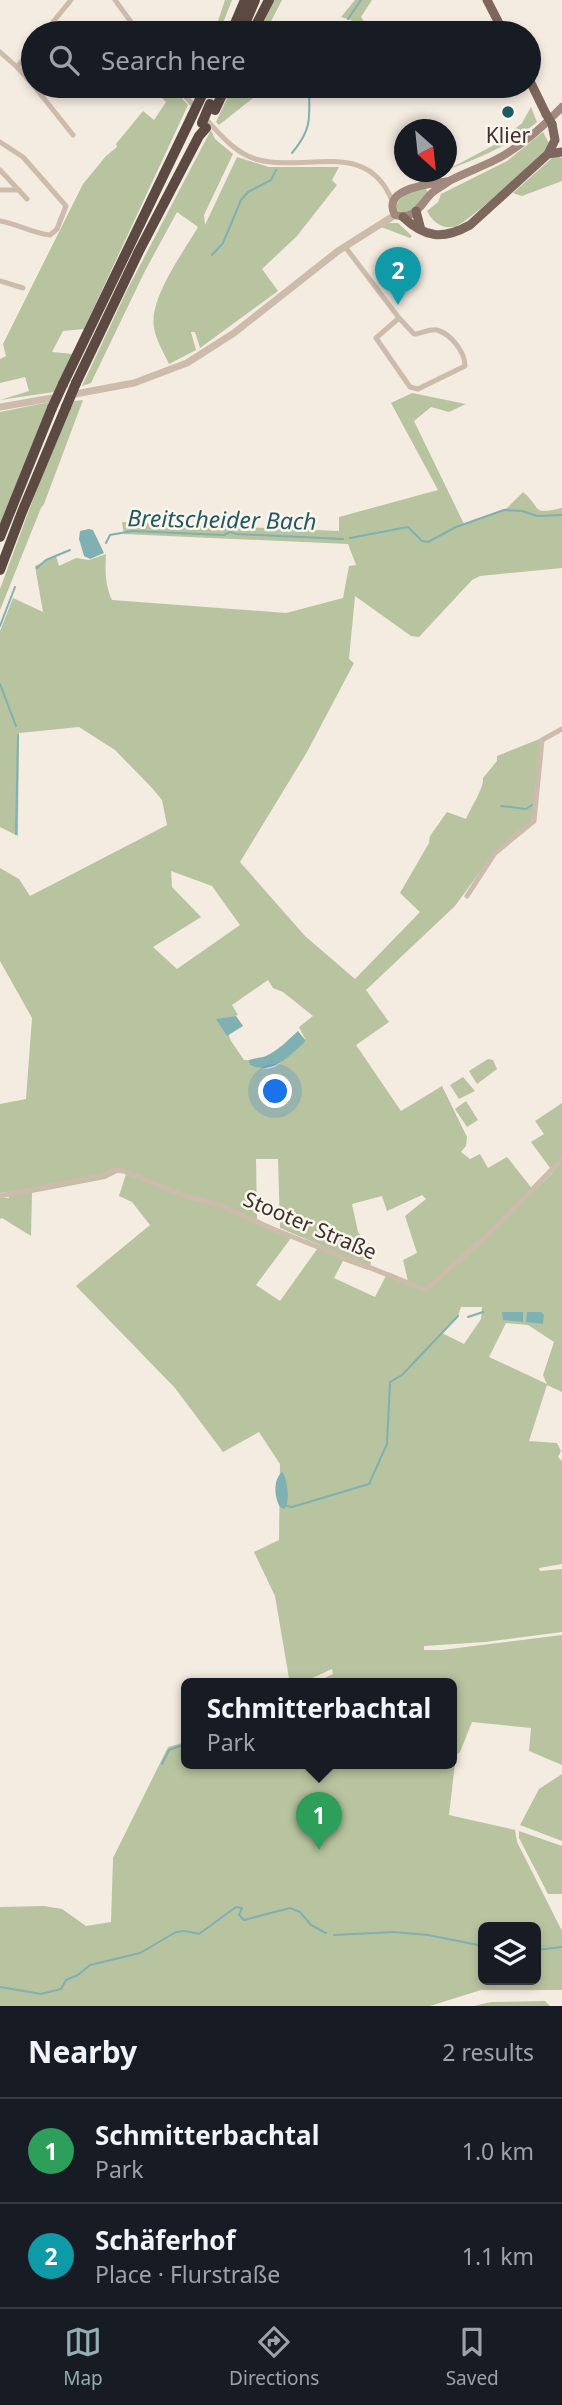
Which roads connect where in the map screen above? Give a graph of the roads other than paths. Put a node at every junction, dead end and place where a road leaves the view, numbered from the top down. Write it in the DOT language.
graph roads {
  1 [pos="71,0"];
  2 [pos="115,0"];
  3 [pos="237,0"];
  4 [pos="245,0"];
  5 [pos="255,0"];
  6 [pos="261,0"];
  7 [pos="269,0"];
  8 [pos="486,0"];
  9 [pos="54,21"];
  10 [pos="130,21"];
  11 [pos="229,21"];
  12 [pos="236,21"];
  13 [pos="246,21"];
  14 [pos="254,21"];
  15 [pos="257,21"];
  16 [pos="497,21"];
  17 [pos="0,52"];
  18 [pos="21,63"];
  19 [pos="18,67"];
  20 [pos="21,70"];
  21 [pos="45,98"];
  22 [pos="187,98"];
  23 [pos="204,98"];
  24 [pos="215,98"];
  25 [pos="218,98"];
  26 [pos="538,98"];
  27 [pos="212,107"];
  28 [pos="562,107"];
  29 [pos="552,124"];
  30 [pos="200,126"];
  31 [pos="73,135"];
  32 [pos="0,142"];
  33 [pos="562,143"];
  34 [pos="562,152"];
  35 [pos="548,155"];
  36 [pos="0,170"];
  37 [pos="385,186"];
  38 [pos="0,190"];
  39 [pos="19,190"];
  40 [pos="429,191"];
  41 [pos="401,193"];
  42 [pos="27,199"];
  43 [pos="396,211"];
  44 [pos="416,211"];
  45 [pos="0,221"];
  46 [pos="421,230"];
  47 [pos="346,248"];
  48 [pos="0,281"];
  49 [pos="23,288"];
  50 [pos="399,318"];
  51 [pos="0,407"];
  52 [pos="0,537"];
  53 [pos="0,570"];
  54 [pos="562,729"];
  55 [pos="467,896"];
  56 [pos="562,1159"];
  57 [pos="0,1196"];
  1 -- 9 [label="street"];
  2 -- 10 [label="street"];
  3 -- 11 [label="highway"];
  4 -- 12 [label="highway"];
  5 -- 13 [label="highway"];
  6 -- 14 [label="highway"];
  7 -- 15 [label="highway"];
  8 -- 16 [label="main road"];
  17 -- 19 [label="street"];
  18 -- 19 [label="street"];
  19 -- 20 [label="street"];
  21 -- 31 [label="street"];
  22 -- 37 [label="street"];
  23 -- 30 [label="highway, bridge"];
  24 -- 27 [label="highway"];
  25 -- 27 [label="highway"];
  26 -- 29 [label="main road, bridge"];
  27 -- 30 [label="highway, bridge"];
  28 -- 40 [label="main road"];
  29 -- 33 [label="main road"];
  29 -- 35 [label="main road"];
  30 -- 52 [label="highway, bridge"];
  30 -- 53 [label="highway, bridge"];
  32 -- 45 [label="street"];
  34 -- 35 [label="main road"];
  35 -- 46 [label="main road"];
  36 -- 39 [label="street"];
  37 -- 41 [label="street"];
  37 -- 43 [label="street"];
  38 -- 39 [label="street"];
  39 -- 42 [label="street"];
  40 -- 41 [label="main road"];
  40 -- 44 [label="main road"];
  41 -- 43 [label="main road"];
  43 -- 44 [label="main road"];
  43 -- 46 [label="main road"];
  43 -- 47 [label="street"];
  44 -- 46 [label="main road"];
  47 -- 50 [label="street"];
  47 -- 51 [label="street"];
  48 -- 49 [label="street"];
  50 -- 50 [label="street"];
  54 -- 55 [label="street"];
  56 -- 57 [label="street, Stooter Straße"];
}
